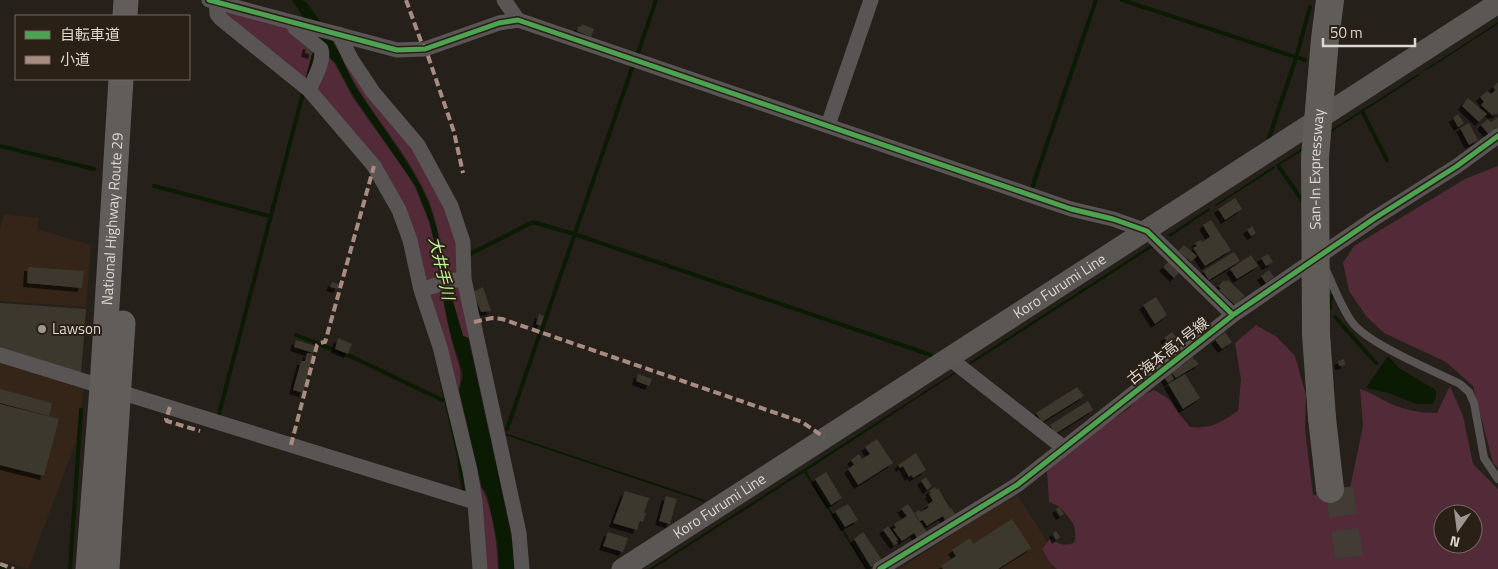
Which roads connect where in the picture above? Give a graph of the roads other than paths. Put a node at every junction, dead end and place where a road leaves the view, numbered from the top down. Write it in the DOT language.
graph roads {
  1 [pos="126,0"];
  2 [pos="141,0"];
  3 [pos="504,0"];
  4 [pos="871,0"];
  5 [pos="1319,0"];
  6 [pos="1330,0"];
  7 [pos="1340,0"];
  8 [pos="213,1"];
  9 [pos="1498,3"];
  10 [pos="125,15"];
  11 [pos="140,15"];
  12 [pos="518,20"];
  13 [pos="299,23"];
  14 [pos="336,33"];
  15 [pos="121,80"];
  16 [pos="136,80"];
  17 [pos="309,90"];
  18 [pos="828,125"];
  19 [pos="1307,128"];
  20 [pos="1498,136"];
  21 [pos="1147,231"];
  22 [pos="1320,257"];
  23 [pos="450,282"];
  24 [pos="421,290"];
  25 [pos="1234,316"];
  26 [pos="0,355"];
  27 [pos="949,358"];
  28 [pos="111,389"];
  29 [pos="1326,418"];
  30 [pos="1064,448"];
  31 [pos="1498,479"];
  32 [pos="1334,488"];
  33 [pos="475,502"];
  34 [pos="88,569"];
  35 [pos="107,569"];
  36 [pos="480,569"];
  37 [pos="522,569"];
  38 [pos="622,569"];
  39 [pos="880,569"];
  1 -- 10 [label="highway"];
  2 -- 11 [label="highway"];
  3 -- 12 [label="street"];
  4 -- 18 [label="street"];
  5 -- 19 [label="street"];
  6 -- 29 [label="highway, San-In Expressway, bridge"];
  7 -- 29 [label="highway, San-In Expressway"];
  8 -- 13 [label="street"];
  8 -- 17 [label="street"];
  9 -- 19 [label="main road, Koro Furumi Line"];
  12 -- 14 [label="street"];
  12 -- 18 [label="street"];
  13 -- 14 [label="street"];
  13 -- 17 [label="street"];
  14 -- 23 [label="street"];
  15 -- 28 [label="highway, National Highway Route 29"];
  16 -- 28 [label="highway, National Highway Route 29"];
  17 -- 24 [label="street"];
  18 -- 21 [label="street"];
  19 -- 21 [label="main road, Koro Furumi Line"];
  20 -- 22 [label="street, 古海本高1号線"];
  21 -- 25 [label="street"];
  21 -- 27 [label="main road, Koro Furumi Line"];
  22 -- 25 [label="street, 古海本高1号線"];
  22 -- 31 [label="lane"];
  23 -- 24 [label="street"];
  23 -- 37 [label="street"];
  24 -- 33 [label="street"];
  25 -- 30 [label="street, 古海本高1号線"];
  26 -- 28 [label="street"];
  27 -- 30 [label="street"];
  27 -- 38 [label="main road, Koro Furumi Line"];
  28 -- 33 [label="street"];
  28 -- 34 [label="highway, National Highway Route 29"];
  28 -- 35 [label="highway, National Highway Route 29"];
  29 -- 32 [label="highway, San-In Expressway"];
  30 -- 39 [label="street, 古海本高1号線"];
  33 -- 36 [label="street"];
}
